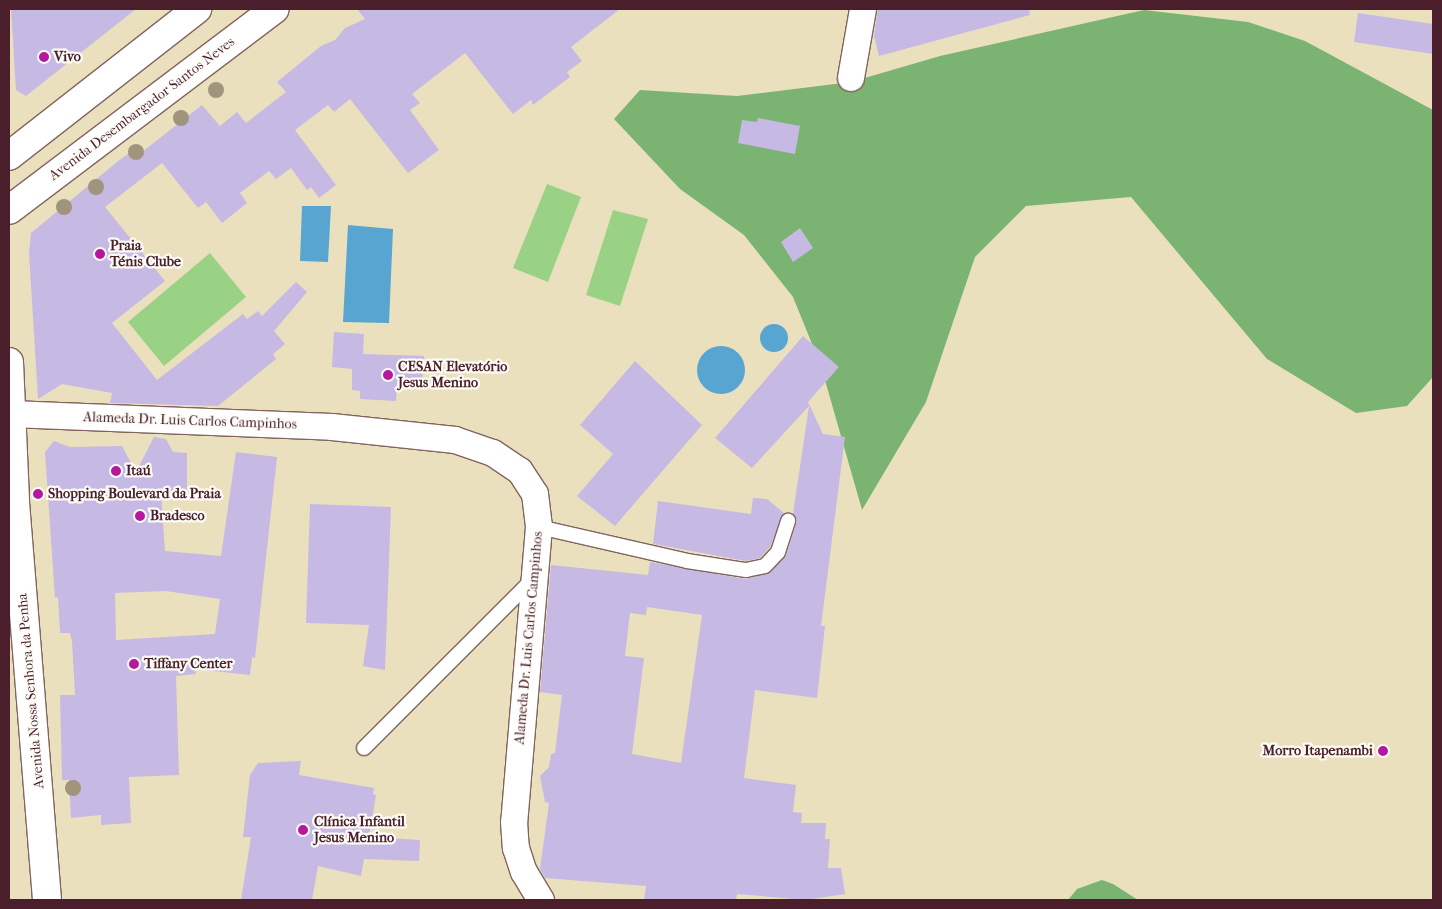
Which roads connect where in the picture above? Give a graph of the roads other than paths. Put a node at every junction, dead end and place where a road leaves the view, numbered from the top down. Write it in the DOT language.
graph roads {
  1 [pos="197,9"];
  2 [pos="275,9"];
  3 [pos="863,9"];
  4 [pos="851,78"];
  5 [pos="9,156"];
  6 [pos="9,210"];
  7 [pos="9,362"];
  8 [pos="11,414"];
  9 [pos="788,521"];
  10 [pos="539,527"];
  11 [pos="534,578"];
  12 [pos="364,748"];
  13 [pos="49,897"];
  14 [pos="541,900"];
  1 -- 5 [label="main road"];
  2 -- 6 [label="main road, Avenida Desembargador Santos Neves"];
  3 -- 4 [label="street"];
  7 -- 8 [label="main road, Avenida Nossa Senhora da Penha"];
  8 -- 10 [label="street, Alameda Dr. Luis Carlos Campinhos"];
  8 -- 13 [label="main road, Avenida Nossa Senhora da Penha"];
  9 -- 10 [label="lane"];
  10 -- 11 [label="street, Alameda Dr. Luis Carlos Campinhos"];
  11 -- 12 [label="lane"];
  11 -- 14 [label="street, Alameda Dr. Luis Carlos Campinhos"];
}
